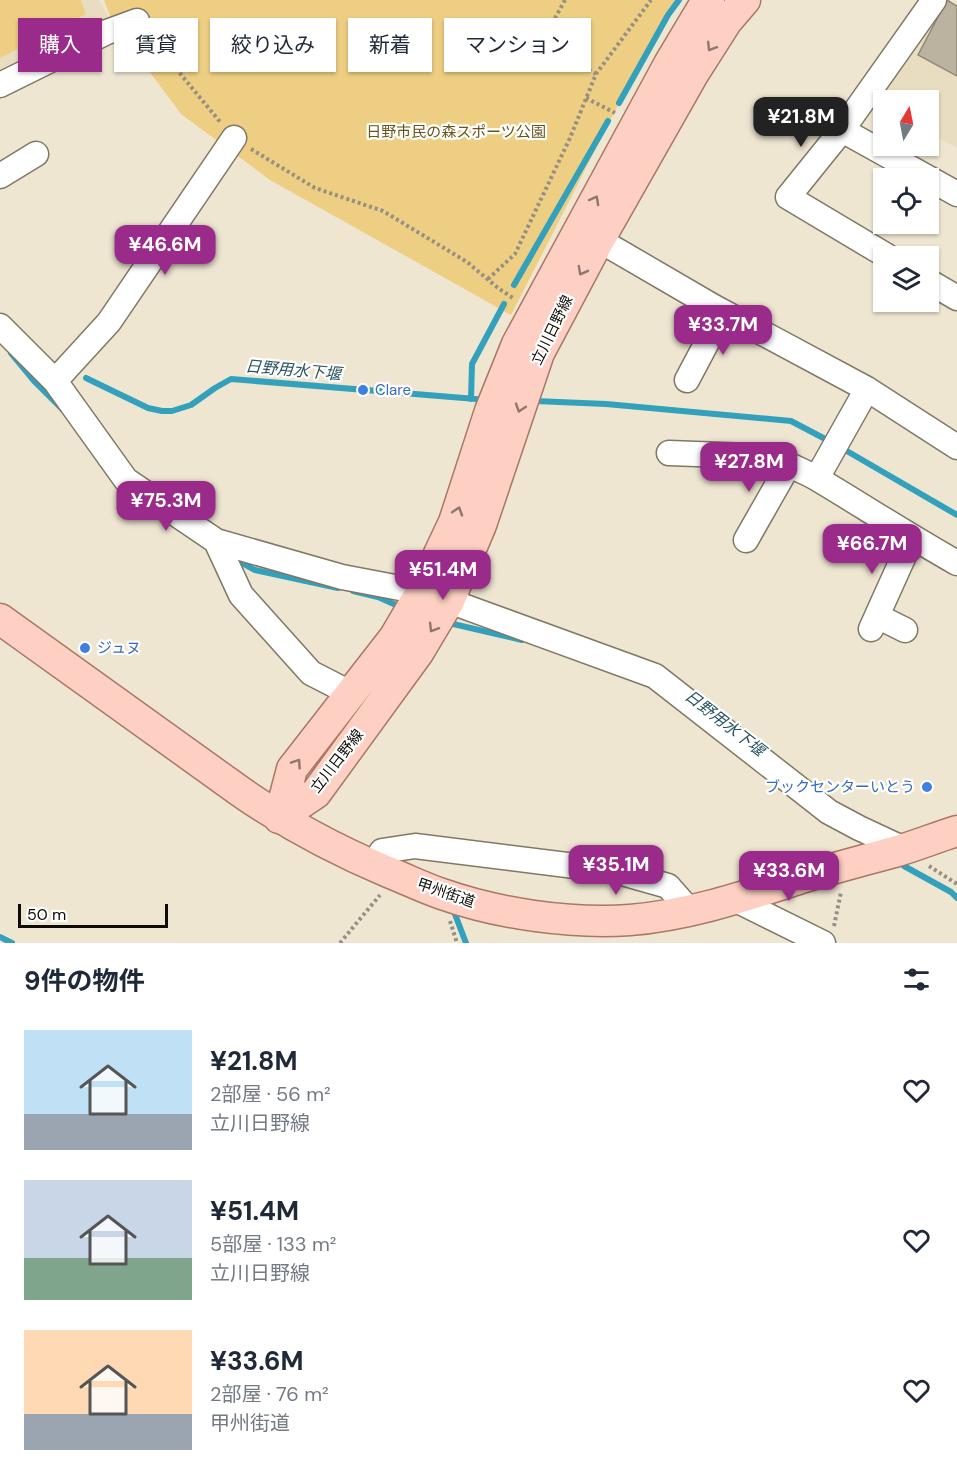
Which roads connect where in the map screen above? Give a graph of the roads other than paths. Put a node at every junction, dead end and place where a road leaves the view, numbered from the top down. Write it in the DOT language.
graph roads {
  1 [pos="709,0"];
  2 [pos="745,0"];
  3 [pos="934,0"];
  4 [pos="114,29"];
  5 [pos="0,85"];
  6 [pos="842,130"];
  7 [pos="234,138"];
  8 [pos="36,153"];
  9 [pos="0,176"];
  10 [pos="957,194"];
  11 [pos="599,240"];
  12 [pos="873,247"];
  13 [pos="939,287"];
  14 [pos="957,298"];
  15 [pos="723,312"];
  16 [pos="0,326"];
  17 [pos="528,348"];
  18 [pos="687,380"];
  19 [pos="55,381"];
  20 [pos="867,390"];
  21 [pos="956,444"];
  22 [pos="669,453"];
  23 [pos="788,466"];
  24 [pos="817,478"];
  25 [pos="912,538"];
  26 [pos="746,540"];
  27 [pos="216,541"];
  28 [pos="957,563"];
  29 [pos="420,592"];
  30 [pos="449,601"];
  31 [pos="0,619"];
  32 [pos="905,630"];
  33 [pos="350,693"];
  34 [pos="279,818"];
  35 [pos="957,831"];
  36 [pos="904,849"];
  37 [pos="384,870"];
  38 [pos="736,900"];
  39 [pos="690,911"];
  40 [pos="828,937"];
  17 -- 1 [label="main road, 立川日野線, one-way"];
  2 -- 11 [label="main road, 立川日野線, one-way"];
  3 -- 6 [label="street"];
  4 -- 5 [label="street"];
  6 -- 10 [label="street"];
  6 -- 12 [label="street"];
  7 -- 19 [label="street"];
  8 -- 9 [label="street"];
  11 -- 15 [label="street"];
  11 -- 17 [label="main road, 立川日野線, one-way"];
  13 -- 14 [label="street"];
  15 -- 18 [label="street"];
  15 -- 20 [label="street"];
  16 -- 19 [label="street"];
  29 -- 17 [label="main road, 立川日野線, one-way"];
  17 -- 30 [label="main road, 立川日野線, one-way"];
  19 -- 27 [label="street"];
  20 -- 21 [label="street"];
  20 -- 24 [label="street"];
  22 -- 23 [label="street"];
  23 -- 24 [label="street"];
  23 -- 26 [label="street"];
  24 -- 25 [label="street"];
  25 -- 28 [label="street"];
  25 -- 32 [label="street"];
  27 -- 29 [label="street"];
  27 -- 33 [label="street"];
  29 -- 33 [label="main road, 立川日野線"];
  30 -- 34 [label="main road, 立川日野線, one-way"];
  30 -- 36 [label="street"];
  31 -- 34 [label="main road, 甲州街道"];
  34 -- 33 [label="main road, 立川日野線, one-way"];
  34 -- 37 [label="main road, 甲州街道"];
  35 -- 36 [label="main road, 甲州街道"];
  36 -- 38 [label="main road, 甲州街道"];
  37 -- 39 [label="main road, 甲州街道"];
  37 -- 39 [label="street"];
  38 -- 39 [label="main road, 甲州街道"];
  38 -- 40 [label="street"];
}
